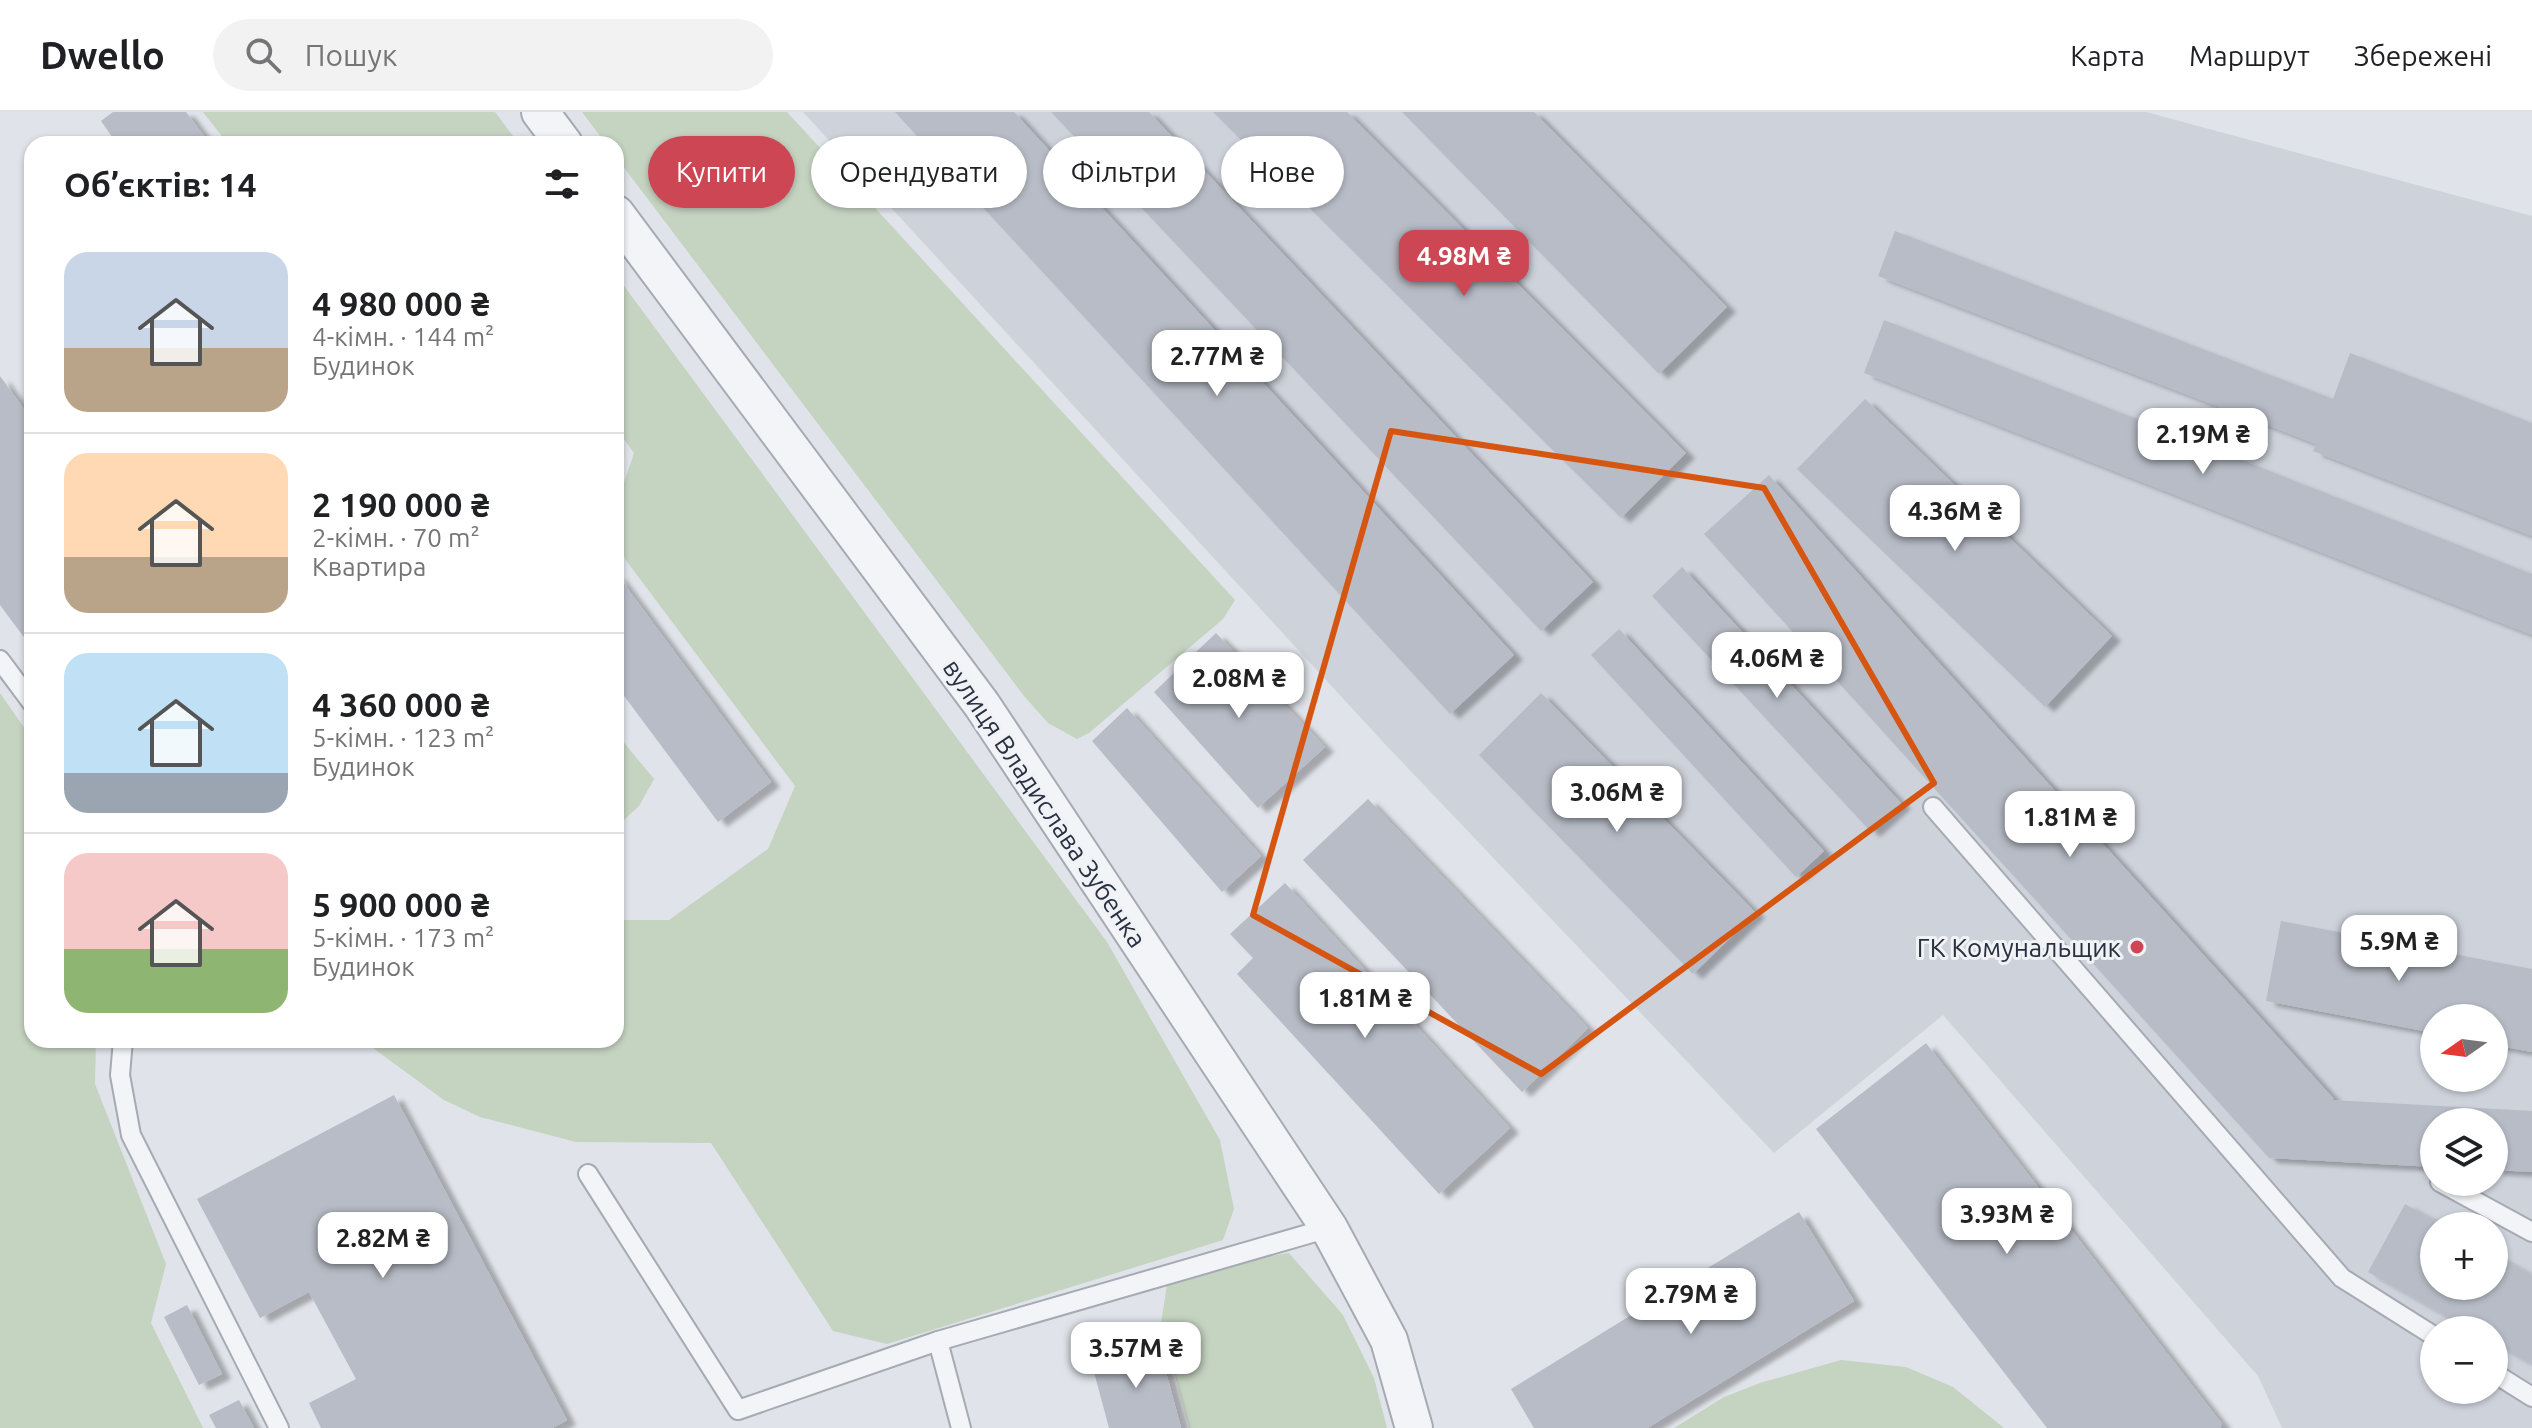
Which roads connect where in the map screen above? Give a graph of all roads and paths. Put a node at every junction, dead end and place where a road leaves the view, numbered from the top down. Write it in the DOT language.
graph roads {
  1 [pos="540,112"];
  2 [pos="558,136"];
  3 [pos="624,225"];
  4 [pos="0,660"];
  5 [pos="24,692"];
  6 [pos="1933,807"];
  7 [pos="122,1048"];
  8 [pos="588,1174"];
  9 [pos="2466,1196"];
  10 [pos="1329,1228"];
  11 [pos="2532,1232"];
  12 [pos="2420,1327"];
  13 [pos="938,1341"];
  14 [pos="2508,1382"];
  15 [pos="2532,1397"];
  16 [pos="279,1428"];
  17 [pos="961,1428"];
  18 [pos="1414,1428"];
  1 -- 2 [label="street"];
  3 -- 10 [label="street, вулиця Владислава Зубенка"];
  4 -- 5 [label="lane"];
  6 -- 12 [label="lane"];
  7 -- 16 [label="lane"];
  8 -- 13 [label="lane"];
  9 -- 11 [label="lane"];
  10 -- 13 [label="lane"];
  10 -- 18 [label="street, вулиця Владислава Зубенка"];
  13 -- 17 [label="lane"];
  14 -- 15 [label="lane"];
}
